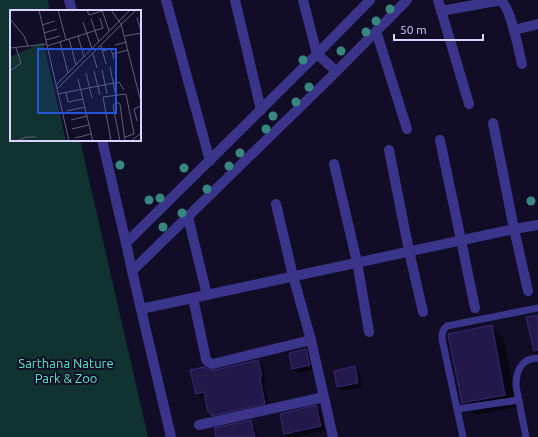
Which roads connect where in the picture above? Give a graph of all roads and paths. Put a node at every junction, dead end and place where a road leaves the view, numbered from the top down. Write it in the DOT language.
graph roads {
  1 [pos="70,0"];
  2 [pos="166,0"];
  3 [pos="235,0"];
  4 [pos="302,0"];
  5 [pos="369,0"];
  6 [pos="407,0"];
  7 [pos="438,0"];
  8 [pos="72,10"];
  9 [pos="441,12"];
  10 [pos="538,24"];
  11 [pos="514,30"];
  12 [pos="376,31"];
  13 [pos="317,54"];
  14 [pos="522,64"];
  15 [pos="336,72"];
  16 [pos="469,104"];
  17 [pos="262,110"];
  18 [pos="493,123"];
  19 [pos="406,129"];
  20 [pos="440,140"];
  21 [pos="102,141"];
  22 [pos="389,150"];
  23 [pos="210,161"];
  24 [pos="334,164"];
  25 [pos="276,204"];
  26 [pos="188,217"];
  27 [pos="538,225"];
  28 [pos="514,228"];
  29 [pos="462,240"];
  30 [pos="126,243"];
  31 [pos="409,251"];
  32 [pos="357,262"];
  33 [pos="132,271"];
  34 [pos="293,276"];
  35 [pos="528,290"];
  36 [pos="207,294"];
  37 [pos="193,298"];
  38 [pos="475,308"];
  39 [pos="538,308"];
  40 [pos="141,309"];
  41 [pos="423,312"];
  42 [pos="369,332"];
  43 [pos="311,340"];
  44 [pos="538,358"];
  45 [pos="324,396"];
  46 [pos="519,400"];
  47 [pos="457,409"];
  48 [pos="199,425"];
  49 [pos="171,437"];
  50 [pos="332,437"];
  51 [pos="464,437"];
  52 [pos="526,437"];
  1 -- 8 [label="street"];
  2 -- 23 [label="street"];
  3 -- 17 [label="street"];
  4 -- 13 [label="street"];
  5 -- 13 [label="street"];
  6 -- 12 [label="street"];
  7 -- 9 [label="street"];
  9 -- 11 [label="street"];
  9 -- 16 [label="street"];
  10 -- 11 [label="street"];
  11 -- 14 [label="street"];
  12 -- 15 [label="street"];
  12 -- 19 [label="street"];
  13 -- 15 [label="street"];
  13 -- 17 [label="street"];
  15 -- 26 [label="street"];
  17 -- 23 [label="street"];
  18 -- 28 [label="street"];
  20 -- 29 [label="street"];
  21 -- 30 [label="street"];
  22 -- 31 [label="street"];
  23 -- 30 [label="street"];
  24 -- 32 [label="street"];
  25 -- 34 [label="street"];
  26 -- 33 [label="street"];
  26 -- 36 [label="street"];
  27 -- 28 [label="street"];
  28 -- 29 [label="street"];
  28 -- 35 [label="street"];
  29 -- 31 [label="street"];
  29 -- 38 [label="street"];
  30 -- 33 [label="street"];
  31 -- 32 [label="street"];
  31 -- 41 [label="street"];
  32 -- 34 [label="street"];
  32 -- 42 [label="street"];
  33 -- 40 [label="street"];
  34 -- 36 [label="street"];
  34 -- 43 [label="street"];
  36 -- 37 [label="street"];
  37 -- 40 [label="street"];
  37 -- 43 [label="street"];
  39 -- 47 [label="lane"];
  40 -- 49 [label="street"];
  43 -- 45 [label="street"];
  44 -- 46 [label="lane"];
  45 -- 48 [label="street"];
  45 -- 50 [label="street"];
  46 -- 47 [label="lane"];
  46 -- 52 [label="lane"];
  47 -- 51 [label="lane"];
}
